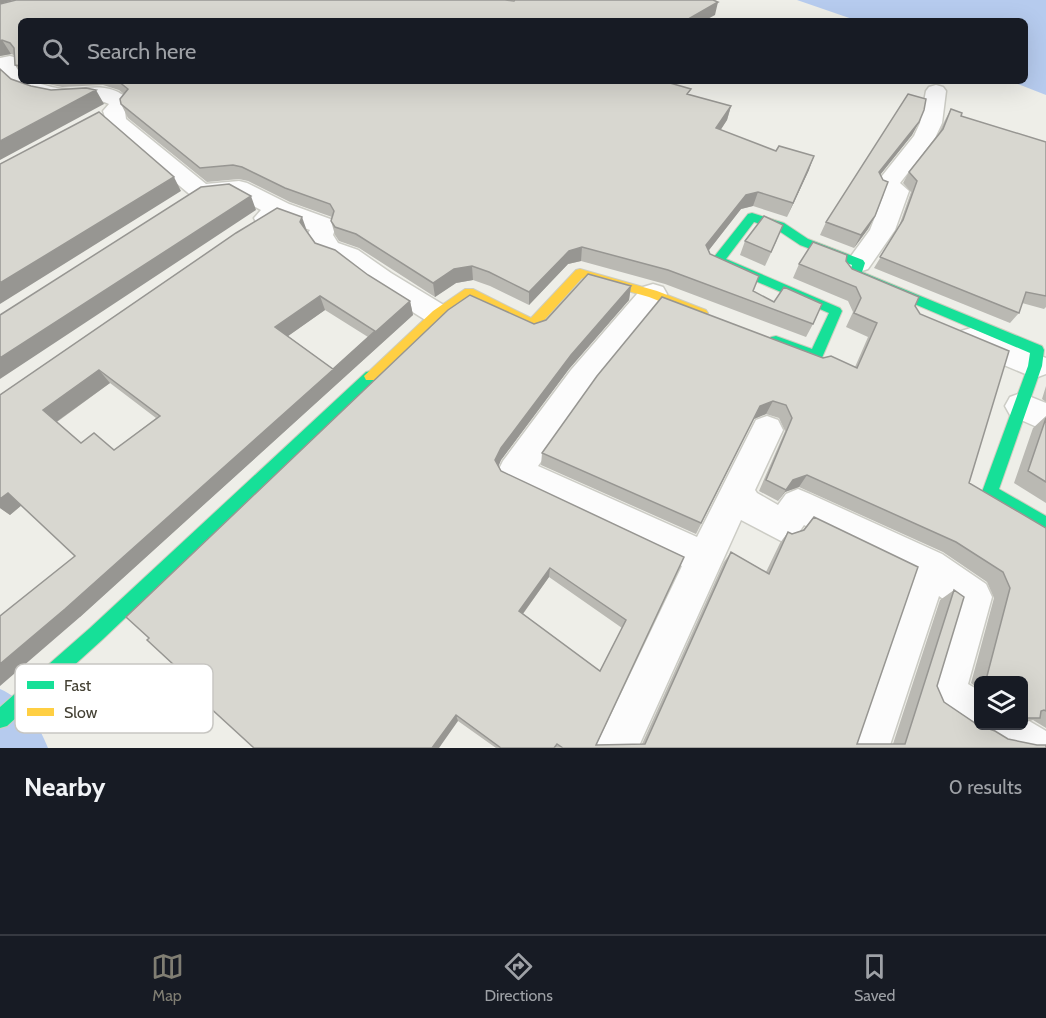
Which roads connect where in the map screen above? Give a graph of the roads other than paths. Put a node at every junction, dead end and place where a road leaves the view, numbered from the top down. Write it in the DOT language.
graph roads {
  1 [pos="10,62"];
  2 [pos="18,78"];
  3 [pos="28,84"];
  4 [pos="936,91"];
  5 [pos="201,192"];
  6 [pos="178,207"];
  7 [pos="280,210"];
  8 [pos="241,233"];
  9 [pos="859,263"];
  10 [pos="653,294"];
  11 [pos="437,315"];
  12 [pos="718,319"];
  13 [pos="921,319"];
  14 [pos="762,336"];
  15 [pos="1035,366"];
  16 [pos="1034,412"];
  17 [pos="767,430"];
  18 [pos="738,493"];
  19 [pos="1046,524"];
  20 [pos="705,558"];
  21 [pos="929,567"];
  22 [pos="63,664"];
  23 [pos="15,707"];
  24 [pos="0,720"];
  25 [pos="1005,734"];
  26 [pos="616,748"];
  27 [pos="868,748"];
  1 -- 2 [label="street"];
  3 -- 5 [label="street"];
  4 -- 9 [label="street"];
  5 -- 6 [label="street"];
  5 -- 7 [label="street"];
  7 -- 8 [label="street"];
  7 -- 11 [label="street"];
  9 -- 14 [label="street"];
  9 -- 15 [label="street"];
  10 -- 11 [label="street"];
  10 -- 12 [label="street"];
  10 -- 20 [label="street"];
  11 -- 22 [label="street"];
  13 -- 15 [label="street"];
  15 -- 16 [label="street"];
  16 -- 19 [label="street"];
  17 -- 18 [label="street"];
  18 -- 20 [label="street"];
  18 -- 21 [label="street"];
  20 -- 26 [label="street"];
  21 -- 25 [label="street"];
  21 -- 27 [label="street"];
  23 -- 24 [label="street"];
}
